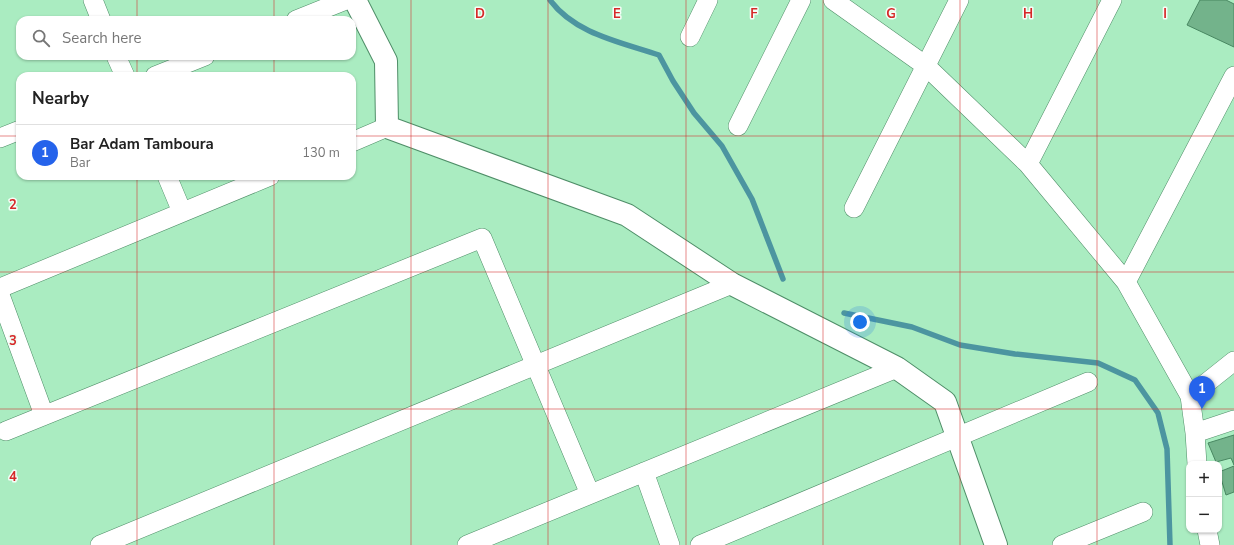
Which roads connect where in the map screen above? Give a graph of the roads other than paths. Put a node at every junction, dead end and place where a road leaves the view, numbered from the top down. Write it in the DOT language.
graph roads {
  1 [pos="93,0"];
  2 [pos="346,0"];
  3 [pos="355,0"];
  4 [pos="708,0"];
  5 [pos="801,0"];
  6 [pos="833,0"];
  7 [pos="959,0"];
  8 [pos="1112,0"];
  9 [pos="99,16"];
  10 [pos="306,16"];
  11 [pos="690,37"];
  12 [pos="118,60"];
  13 [pos="195,60"];
  14 [pos="926,66"];
  15 [pos="123,72"];
  16 [pos="165,72"];
  17 [pos="1234,76"];
  18 [pos="738,126"];
  19 [pos="387,127"];
  20 [pos="16,132"];
  21 [pos="0,138"];
  22 [pos="356,140"];
  23 [pos="1028,164"];
  24 [pos="169,180"];
  25 [pos="260,180"];
  26 [pos="854,208"];
  27 [pos="182,212"];
  28 [pos="1126,282"];
  29 [pos="732,284"];
  30 [pos="0,288"];
  31 [pos="0,295"];
  32 [pos="1234,360"];
  33 [pos="535,365"];
  34 [pos="897,368"];
  35 [pos="1088,382"];
  36 [pos="1190,396"];
  37 [pos="44,415"];
  38 [pos="1234,420"];
  39 [pos="6,431"];
  40 [pos="1195,433"];
  41 [pos="957,437"];
  42 [pos="1197,461"];
  43 [pos="644,472"];
  44 [pos="590,494"];
  45 [pos="1143,512"];
  46 [pos="1207,533"];
  47 [pos="100,545"];
  48 [pos="466,545"];
  49 [pos="670,545"];
  50 [pos="700,545"];
  51 [pos="996,545"];
  52 [pos="1062,545"];
  53 [pos="1210,545"];
  1 -- 9 [label="street"];
  2 -- 10 [label="street"];
  3 -- 19 [label="street"];
  4 -- 11 [label="street"];
  5 -- 18 [label="street"];
  6 -- 14 [label="street"];
  7 -- 14 [label="street"];
  8 -- 23 [label="street"];
  12 -- 15 [label="street"];
  13 -- 16 [label="street"];
  14 -- 23 [label="street"];
  14 -- 26 [label="street"];
  17 -- 28 [label="street"];
  19 -- 22 [label="street"];
  19 -- 29 [label="street"];
  20 -- 21 [label="street"];
  23 -- 28 [label="street"];
  24 -- 27 [label="street"];
  25 -- 27 [label="street"];
  27 -- 30 [label="street"];
  28 -- 36 [label="street"];
  29 -- 33 [label="street"];
  29 -- 34 [label="street"];
  31 -- 37 [label="street"];
  32 -- 36 [label="street"];
  33 -- 37 [label="street"];
  33 -- 44 [label="street"];
  33 -- 47 [label="street"];
  34 -- 41 [label="street"];
  34 -- 43 [label="street"];
  35 -- 41 [label="street"];
  36 -- 40 [label="street"];
  37 -- 39 [label="street"];
  38 -- 40 [label="street"];
  40 -- 42 [label="street"];
  41 -- 50 [label="street"];
  41 -- 51 [label="street"];
  43 -- 44 [label="street"];
  43 -- 49 [label="street"];
  44 -- 48 [label="street"];
  45 -- 52 [label="street"];
  46 -- 53 [label="street"];
}
